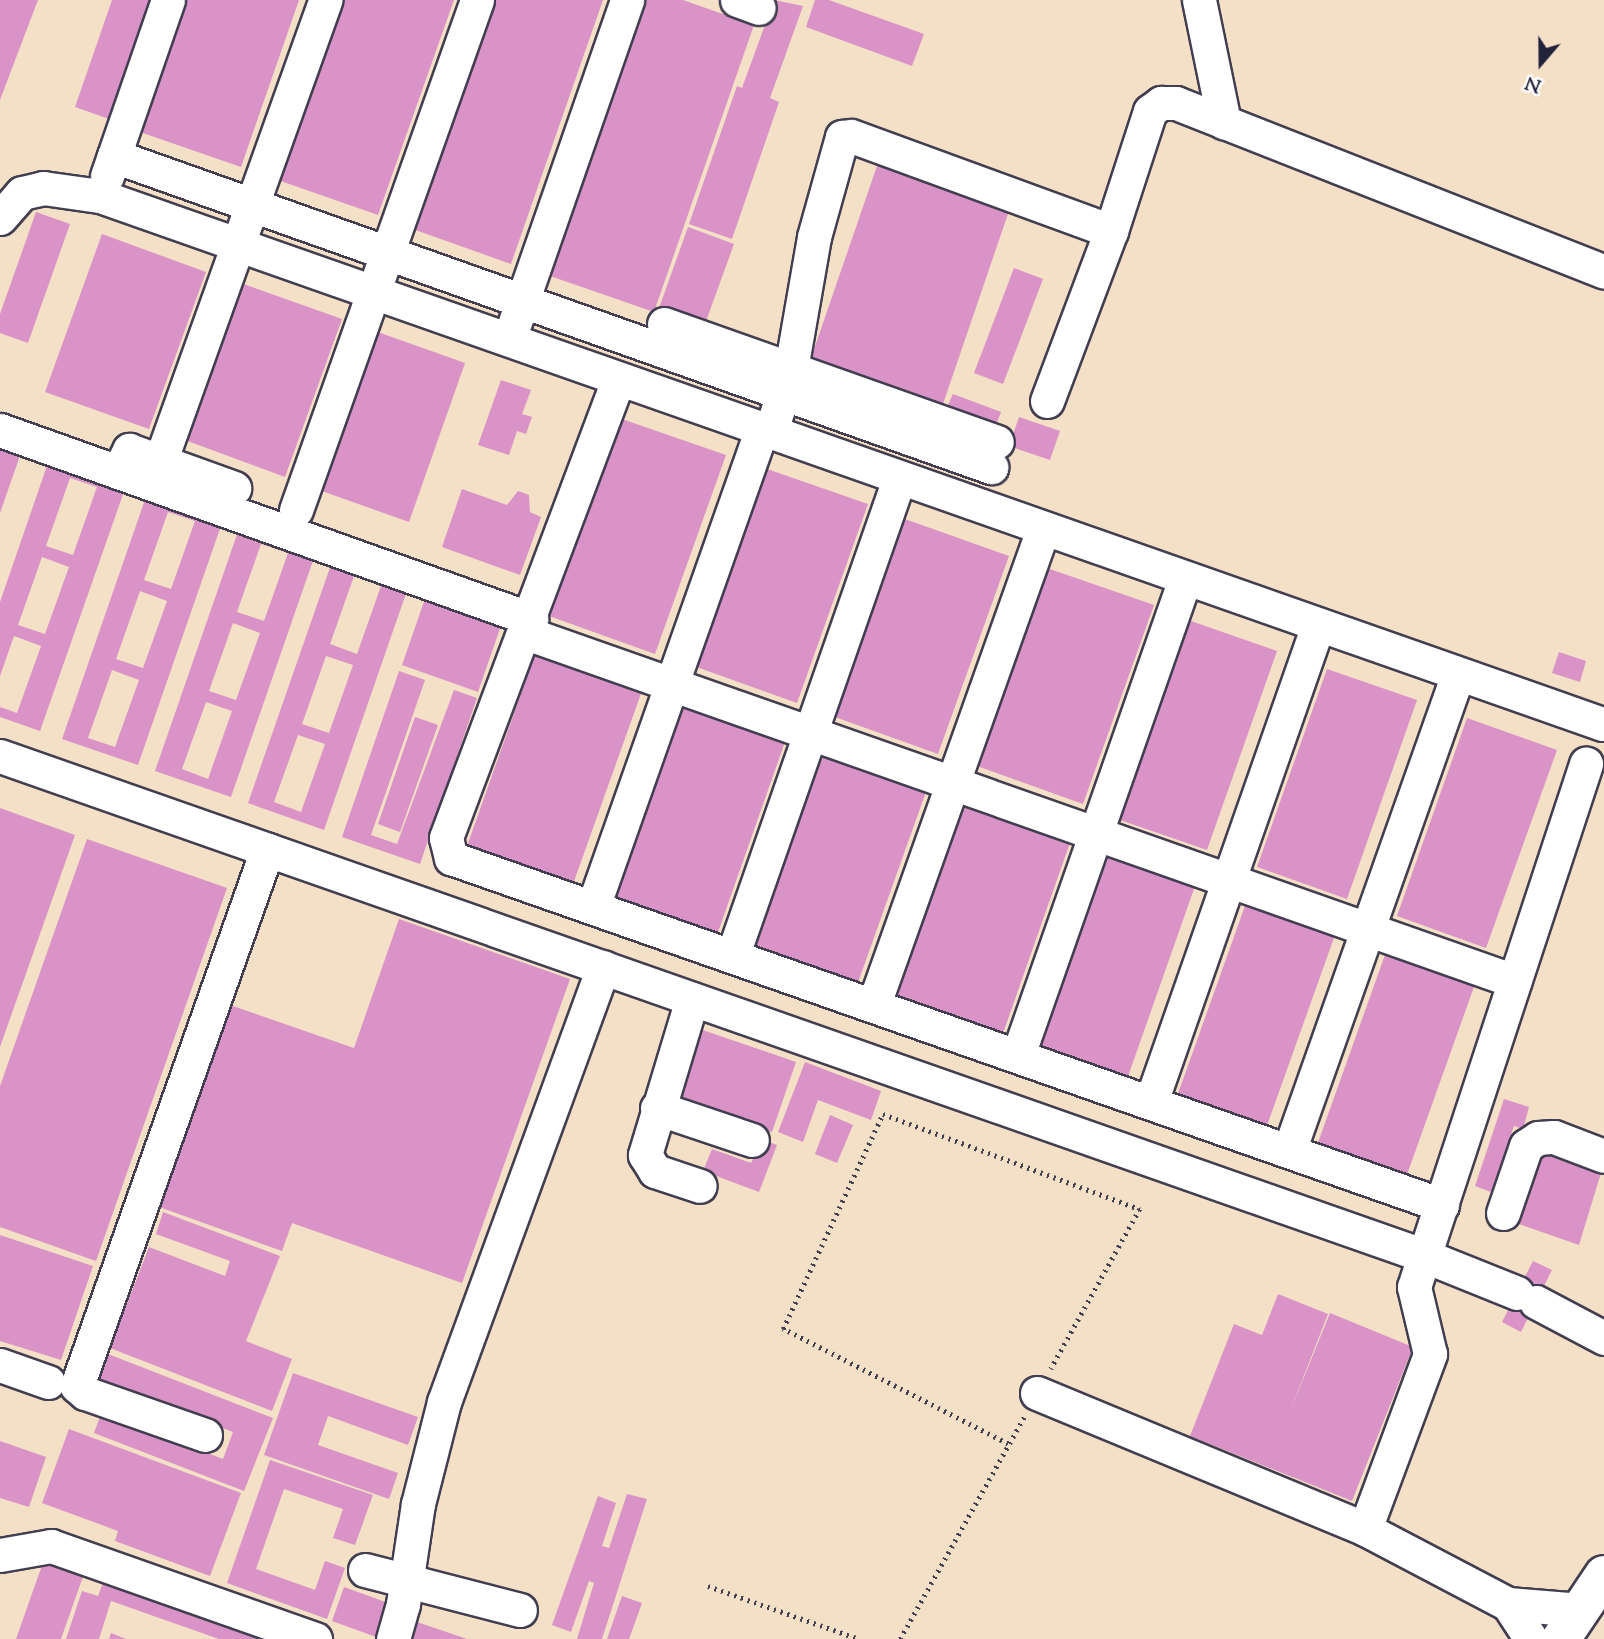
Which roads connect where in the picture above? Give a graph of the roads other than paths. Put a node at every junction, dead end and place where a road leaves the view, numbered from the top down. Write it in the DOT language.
graph roads {
  1 [pos="168,0"];
  2 [pos="325,0"];
  3 [pos="477,0"];
  4 [pos="627,0"];
  5 [pos="1199,0"];
  6 [pos="1224,122"];
  7 [pos="114,156"];
  8 [pos="100,196"];
  9 [pos="251,205"];
  10 [pos="0,218"];
  11 [pos="1111,231"];
  12 [pos="238,244"];
  13 [pos="387,253"];
  14 [pos="1604,272"];
  15 [pos="373,293"];
  16 [pos="522,301"];
  17 [pos="664,324"];
  18 [pos="508,341"];
  19 [pos="686,360"];
  20 [pos="618,380"];
  21 [pos="787,382"];
  22 [pos="672,399"];
  23 [pos="1047,401"];
  24 [pos="0,430"];
  25 [pos="765,432"];
  26 [pos="994,454"];
  27 [pos="160,462"];
  28 [pos="118,472"];
  29 [pos="899,479"];
  30 [pos="296,510"];
  31 [pos="1043,529"];
  32 [pos="1185,579"];
  33 [pos="532,617"];
  34 [pos="1318,625"];
  35 [pos="1458,674"];
  36 [pos="671,684"];
  37 [pos="1603,724"];
  38 [pos="810,733"];
  39 [pos="0,756"];
  40 [pos="1595,778"];
  41 [pos="953,783"];
  42 [pos="1096,834"];
  43 [pos="267,850"];
  44 [pos="1228,880"];
  45 [pos="594,905"];
  46 [pos="1367,929"];
  47 [pos="733,954"];
  48 [pos="603,967"];
  49 [pos="1515,981"];
  50 [pos="692,999"];
  51 [pos="874,1004"];
  52 [pos="1018,1055"];
  53 [pos="1151,1102"];
  54 [pos="657,1108"];
  55 [pos="752,1140"];
  56 [pos="1289,1151"];
  57 [pos="1604,1156"];
  58 [pos="700,1186"];
  59 [pos="1442,1205"];
  60 [pos="1503,1213"];
  61 [pos="1425,1256"];
  62 [pos="1604,1338"];
  63 [pos="0,1365"];
  64 [pos="48,1382"];
  65 [pos="1037,1393"];
  66 [pos="205,1435"];
  67 [pos="1365,1529"];
  68 [pos="0,1555"];
  69 [pos="365,1570"];
  70 [pos="1604,1576"];
  71 [pos="407,1581"];
  72 [pos="1508,1604"];
  73 [pos="520,1610"];
  74 [pos="1571,1625"];
  75 [pos="315,1639"];
  76 [pos="393,1639"];
  77 [pos="1531,1639"];
  1 -- 7 [label="street"];
  2 -- 9 [label="street"];
  3 -- 13 [label="street"];
  4 -- 16 [label="street"];
  5 -- 6 [label="street"];
  6 -- 11 [label="street"];
  6 -- 14 [label="street"];
  7 -- 8 [label="street"];
  7 -- 9 [label="street"];
  8 -- 10 [label="street"];
  8 -- 12 [label="street"];
  9 -- 12 [label="street"];
  9 -- 13 [label="street"];
  11 -- 21 [label="street"];
  11 -- 23 [label="street"];
  12 -- 15 [label="street"];
  12 -- 27 [label="street"];
  13 -- 15 [label="street"];
  13 -- 16 [label="street"];
  15 -- 18 [label="street"];
  15 -- 30 [label="street"];
  16 -- 18 [label="street"];
  16 -- 19 [label="street"];
  17 -- 21 [label="street"];
  18 -- 20 [label="street"];
  19 -- 21 [label="street"];
  19 -- 22 [label="street"];
  20 -- 22 [label="street"];
  20 -- 33 [label="street"];
  21 -- 25 [label="street"];
  21 -- 26 [label="street"];
  22 -- 25 [label="street"];
  24 -- 28 [label="street"];
  25 -- 29 [label="street"];
  25 -- 36 [label="street"];
  27 -- 28 [label="street"];
  27 -- 30 [label="street"];
  28 -- 33 [label="street"];
  29 -- 31 [label="street"];
  29 -- 38 [label="street"];
  30 -- 33 [label="street"];
  31 -- 32 [label="street"];
  31 -- 41 [label="street"];
  32 -- 34 [label="street"];
  32 -- 42 [label="street"];
  33 -- 36 [label="street"];
  33 -- 45 [label="street"];
  34 -- 35 [label="street"];
  34 -- 44 [label="street"];
  35 -- 37 [label="street"];
  35 -- 46 [label="street"];
  36 -- 38 [label="street"];
  36 -- 45 [label="street"];
  37 -- 40 [label="street"];
  38 -- 41 [label="street"];
  38 -- 47 [label="street"];
  39 -- 43 [label="street"];
  40 -- 49 [label="street"];
  41 -- 42 [label="street"];
  41 -- 51 [label="street"];
  42 -- 44 [label="street"];
  42 -- 52 [label="street"];
  43 -- 48 [label="street"];
  43 -- 66 [label="street"];
  44 -- 46 [label="street"];
  44 -- 53 [label="street"];
  45 -- 47 [label="street"];
  46 -- 49 [label="street"];
  46 -- 56 [label="street"];
  47 -- 51 [label="street"];
  48 -- 50 [label="street"];
  48 -- 71 [label="street"];
  49 -- 59 [label="street"];
  50 -- 54 [label="street"];
  50 -- 61 [label="street"];
  51 -- 52 [label="street"];
  52 -- 53 [label="street"];
  53 -- 56 [label="street"];
  54 -- 55 [label="street"];
  54 -- 58 [label="street"];
  56 -- 59 [label="street"];
  57 -- 60 [label="street"];
  59 -- 61 [label="street"];
  61 -- 62 [label="street"];
  61 -- 67 [label="street"];
  63 -- 64 [label="street"];
  65 -- 67 [label="street"];
  67 -- 72 [label="street"];
  68 -- 75 [label="street"];
  69 -- 71 [label="street"];
  70 -- 74 [label="highway"];
  71 -- 73 [label="street"];
  71 -- 76 [label="street"];
  72 -- 74 [label="street"];
  72 -- 77 [label="street"];
}
